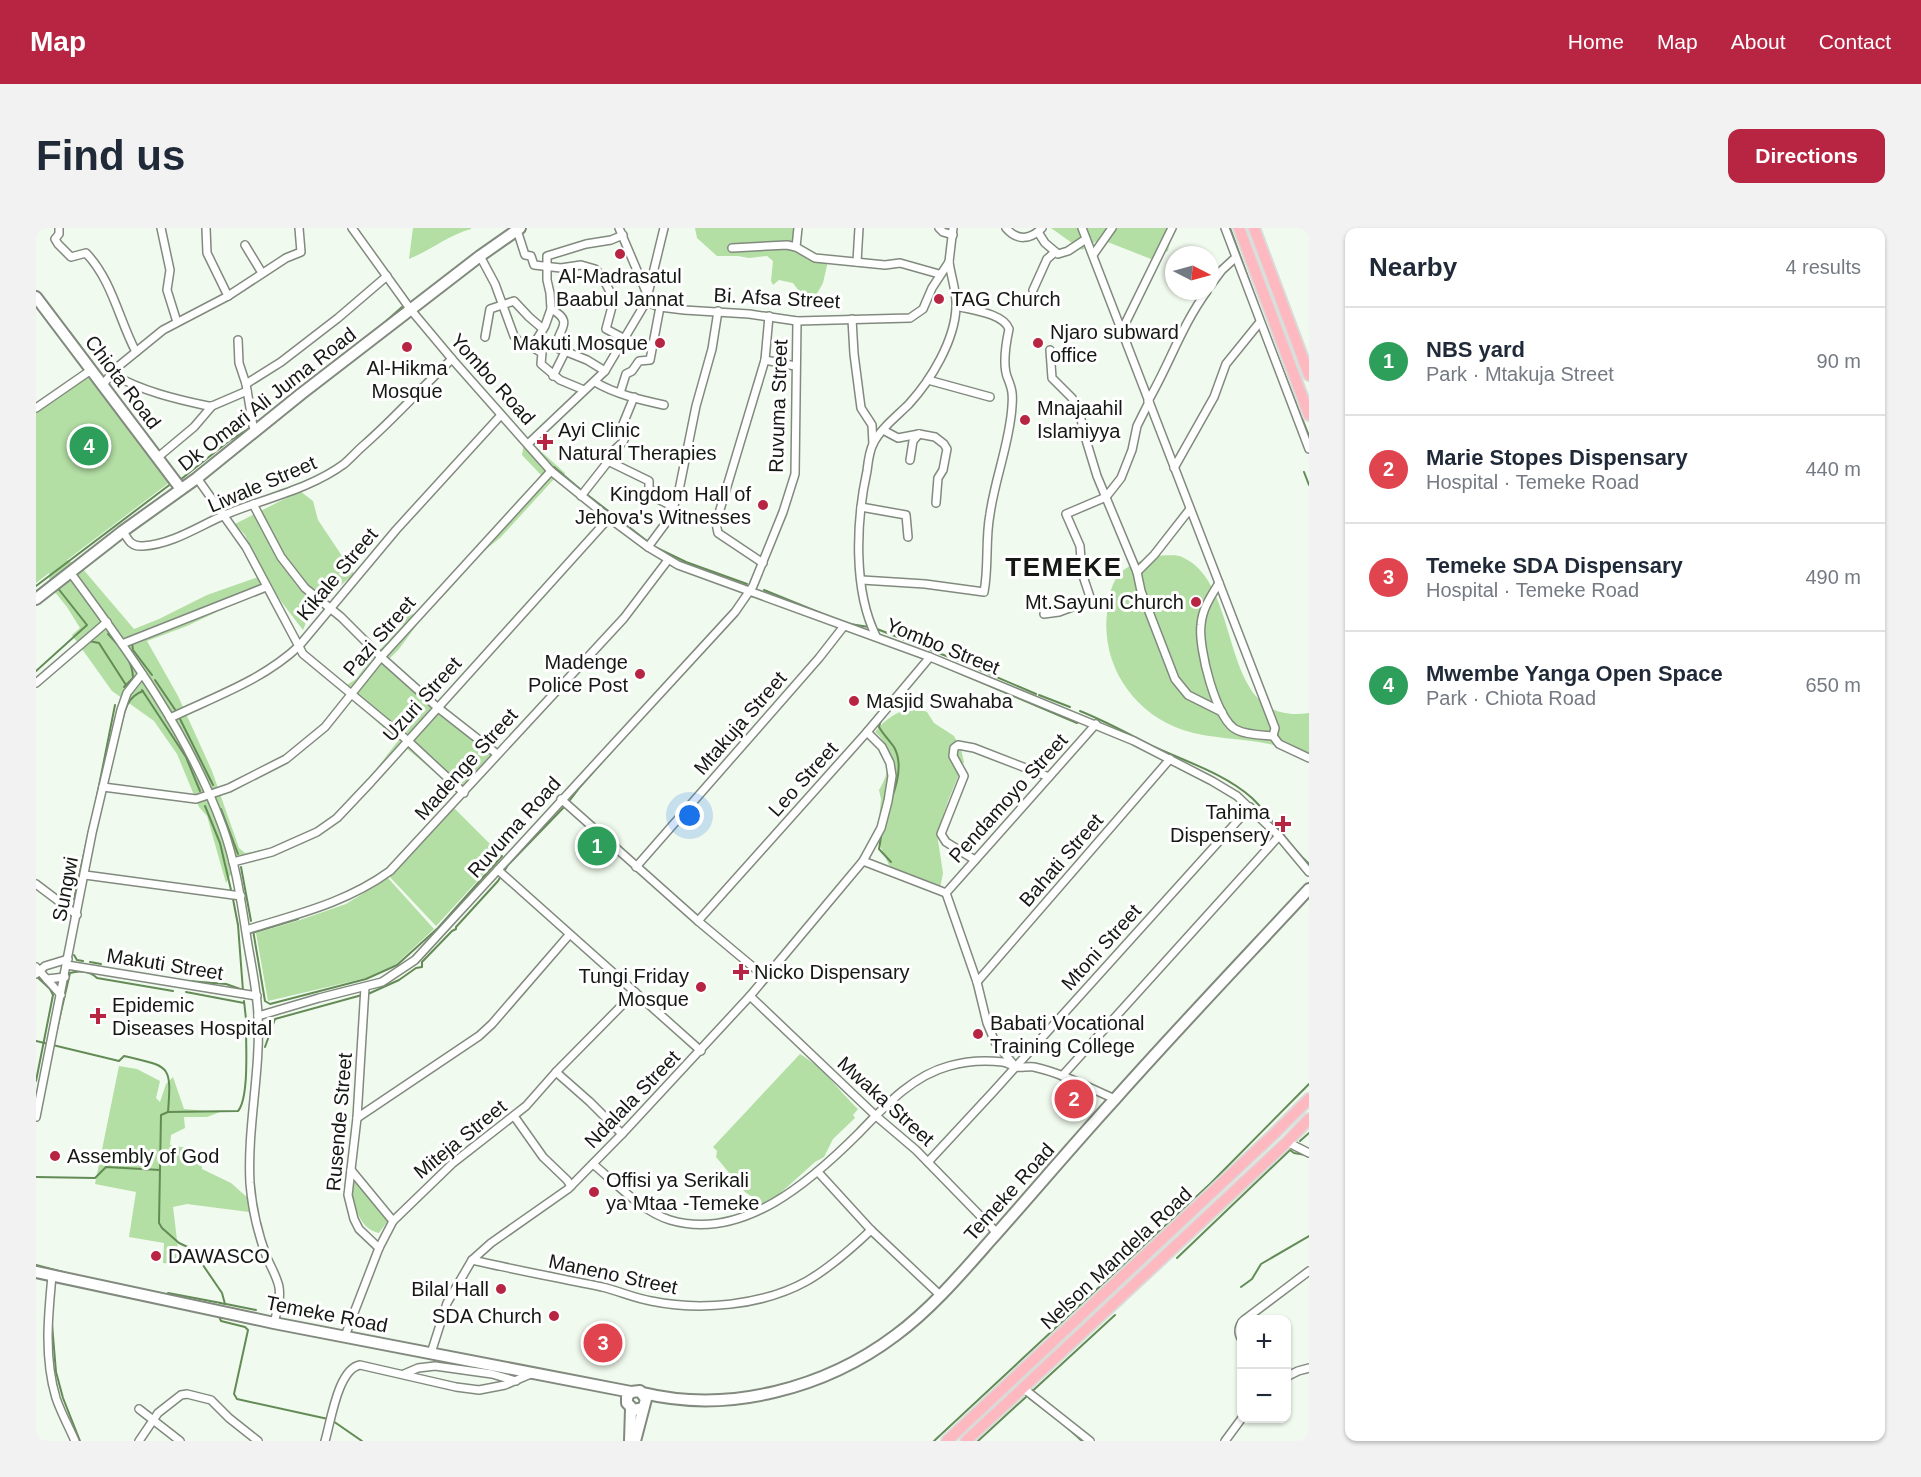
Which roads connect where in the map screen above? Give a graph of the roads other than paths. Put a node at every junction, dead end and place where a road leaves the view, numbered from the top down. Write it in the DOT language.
graph roads {
  1 [pos="59,228"];
  2 [pos="161,228"];
  3 [pos="206,228"];
  4 [pos="299,228"];
  5 [pos="352,228"];
  6 [pos="664,228"];
  7 [pos="798,228"];
  8 [pos="859,228"];
  9 [pos="939,228"];
  10 [pos="1006,228"];
  11 [pos="1082,228"];
  12 [pos="1112,228"];
  13 [pos="1172,228"];
  14 [pos="1225,228"];
  15 [pos="1239,228"];
  16 [pos="1254,228"];
  17 [pos="518,229"];
  18 [pos="1040,230"];
  19 [pos="621,231"];
  20 [pos="953,232"];
  21 [pos="1086,239"];
  22 [pos="245,245"];
  23 [pos="796,247"];
  24 [pos="732,248"];
  25 [pos="1055,252"];
  26 [pos="1093,255"];
  27 [pos="480,256"];
  28 [pos="1235,258"];
  29 [pos="857,262"];
  30 [pos="949,262"];
  31 [pos="548,266"];
  32 [pos="262,273"];
  33 [pos="939,274"];
  34 [pos="1219,274"];
  35 [pos="387,276"];
  36 [pos="1033,290"];
  37 [pos="228,296"];
  38 [pos="36,297"];
  39 [pos="646,298"];
  40 [pos="1202,300"];
  41 [pos="503,305"];
  42 [pos="956,306"];
  43 [pos="660,307"];
  44 [pos="40,309"];
  45 [pos="551,309"];
  46 [pos="411,310"];
  47 [pos="718,311"];
  48 [pos="769,316"];
  49 [pos="852,319"];
  50 [pos="797,321"];
  51 [pos="177,322"];
  52 [pos="1260,322"];
  53 [pos="543,329"];
  54 [pos="1122,330"];
  55 [pos="485,337"];
  56 [pos="625,339"];
  57 [pos="238,340"];
  58 [pos="532,347"];
  59 [pos="1050,350"];
  60 [pos="136,352"];
  61 [pos="565,352"];
  62 [pos="452,359"];
  63 [pos="765,360"];
  64 [pos="795,366"];
  65 [pos="91,370"];
  66 [pos="606,371"];
  67 [pos="1309,375"];
  68 [pos="553,376"];
  69 [pos="928,380"];
  70 [pos="106,381"];
  71 [pos="595,382"];
  72 [pos="246,388"];
  73 [pos="584,390"];
  74 [pos="620,393"];
  75 [pos="634,397"];
  76 [pos="990,397"];
  77 [pos="1148,401"];
  78 [pos="664,405"];
  79 [pos="212,406"];
  80 [pos="36,408"];
  81 [pos="501,415"];
  82 [pos="1309,415"];
  83 [pos="883,430"];
  84 [pos="257,431"];
  85 [pos="919,434"];
  86 [pos="528,444"];
  87 [pos="873,444"];
  88 [pos="1309,449"];
  89 [pos="159,457"];
  90 [pos="910,460"];
  91 [pos="608,461"];
  92 [pos="1174,468"];
  93 [pos="551,471"];
  94 [pos="197,478"];
  95 [pos="181,489"];
  96 [pos="581,496"];
  97 [pos="1106,497"];
  98 [pos="936,502"];
  99 [pos="253,504"];
  100 [pos="674,507"];
  101 [pos="861,507"];
  102 [pos="1190,509"];
  103 [pos="223,516"];
  104 [pos="609,518"];
  105 [pos="123,531"];
  106 [pos="908,537"];
  107 [pos="648,547"];
  108 [pos="668,560"];
  109 [pos="763,563"];
  110 [pos="69,572"];
  111 [pos="1137,572"];
  112 [pos="862,580"];
  113 [pos="1219,583"];
  114 [pos="266,587"];
  115 [pos="750,592"];
  116 [pos="36,599"];
  117 [pos="330,608"];
  118 [pos="1044,614"];
  119 [pos="107,622"];
  120 [pos="844,626"];
  121 [pos="876,636"];
  122 [pos="122,644"];
  123 [pos="299,646"];
  124 [pos="381,657"];
  125 [pos="930,657"];
  126 [pos="142,674"];
  127 [pos="36,683"];
  128 [pos="351,694"];
  129 [pos="437,707"];
  130 [pos="1222,712"];
  131 [pos="170,718"];
  132 [pos="1096,724"];
  133 [pos="867,732"];
  134 [pos="1273,736"];
  135 [pos="407,740"];
  136 [pos="497,754"];
  137 [pos="1309,758"];
  138 [pos="1170,759"];
  139 [pos="1049,777"];
  140 [pos="103,787"];
  141 [pos="464,793"];
  142 [pos="210,795"];
  143 [pos="561,799"];
  144 [pos="1250,807"];
  145 [pos="1279,836"];
  146 [pos="975,860"];
  147 [pos="863,861"];
  148 [pos="233,862"];
  149 [pos="636,867"];
  150 [pos="498,870"];
  151 [pos="1309,872"];
  152 [pos="85,875"];
  153 [pos="36,884"];
  154 [pos="1309,890"];
  155 [pos="946,893"];
  156 [pos="241,896"];
  157 [pos="77,915"];
  158 [pos="698,921"];
  159 [pos="246,930"];
  160 [pos="569,935"];
  161 [pos="68,962"];
  162 [pos="37,970"];
  163 [pos="65,977"];
  164 [pos="765,977"];
  165 [pos="47,979"];
  166 [pos="976,982"];
  167 [pos="365,987"];
  168 [pos="635,992"];
  169 [pos="61,995"];
  170 [pos="257,996"];
  171 [pos="750,996"];
  172 [pos="258,1016"];
  173 [pos="701,1051"];
  174 [pos="1015,1067"];
  175 [pos="556,1072"];
  176 [pos="1062,1076"];
  177 [pos="1114,1099"];
  178 [pos="1309,1100"];
  179 [pos="514,1116"];
  180 [pos="876,1116"];
  181 [pos="36,1117"];
  182 [pos="357,1118"];
  183 [pos="1309,1119"];
  184 [pos="622,1134"];
  185 [pos="1287,1142"];
  186 [pos="1309,1153"];
  187 [pos="928,1162"];
  188 [pos="593,1164"];
  189 [pos="351,1170"];
  190 [pos="818,1172"];
  191 [pos="571,1186"];
  192 [pos="393,1221"];
  193 [pos="871,1230"];
  194 [pos="997,1233"];
  195 [pos="379,1248"];
  196 [pos="472,1260"];
  197 [pos="1309,1271"];
  198 [pos="36,1272"];
  199 [pos="52,1276"];
  200 [pos="941,1296"];
  201 [pos="1251,1315"];
  202 [pos="274,1323"];
  203 [pos="345,1336"];
  204 [pos="431,1353"];
  205 [pos="1309,1368"];
  206 [pos="535,1372"];
  207 [pos="403,1374"];
  208 [pos="1291,1375"];
  209 [pos="516,1381"];
  210 [pos="1023,1388"];
  211 [pos="667,1399"];
  212 [pos="635,1403"];
  213 [pos="139,1409"];
  214 [pos="153,1420"];
  215 [pos="1238,1423"];
  216 [pos="75,1441"];
  217 [pos="139,1441"];
  218 [pos="180,1441"];
  219 [pos="258,1441"];
  220 [pos="325,1441"];
  221 [pos="630,1441"];
  222 [pos="635,1441"];
  223 [pos="947,1441"];
  224 [pos="966,1441"];
  225 [pos="1090,1441"];
  226 [pos="1225,1441"];
  1 -- 60 [label="street"];
  2 -- 51 [label="street"];
  3 -- 37 [label="street"];
  4 -- 32 [label="street"];
  5 -- 35 [label="street, Yombo Road"];
  6 -- 39 [label="street"];
  7 -- 23 [label="street"];
  8 -- 29 [label="street"];
  9 -- 20 [label="street"];
  10 -- 18 [label="street"];
  11 -- 21 [label="street"];
  12 -- 26 [label="street"];
  13 -- 54 [label="street"];
  14 -- 28 [label="street"];
  15 -- 82 [label="main road"];
  16 -- 67 [label="main road"];
  17 -- 27 [label="street, Dk Omari Ali Juma Road"];
  17 -- 31 [label="street"];
  18 -- 25 [label="street"];
  19 -- 31 [label="street"];
  19 -- 39 [label="street"];
  20 -- 30 [label="street"];
  21 -- 25 [label="street"];
  21 -- 26 [label="street"];
  22 -- 32 [label="street"];
  23 -- 24 [label="street"];
  23 -- 29 [label="street"];
  25 -- 36 [label="street"];
  26 -- 54 [label="street"];
  27 -- 41 [label="street"];
  27 -- 46 [label="street, Dk Omari Ali Juma Road"];
  28 -- 34 [label="street"];
  28 -- 52 [label="street"];
  29 -- 33 [label="street"];
  30 -- 33 [label="street, Bi. Afsa Street"];
  30 -- 42 [label="street"];
  31 -- 45 [label="street"];
  31 -- 56 [label="street"];
  32 -- 37 [label="street"];
  33 -- 49 [label="street, Bi. Afsa Street"];
  35 -- 46 [label="street, Yombo Road"];
  35 -- 72 [label="street"];
  37 -- 51 [label="street"];
  38 -- 44 [label="street, Chiota Road"];
  39 -- 43 [label="street, Bi. Afsa Street"];
  39 -- 56 [label="street"];
  40 -- 77 [label="street"];
  41 -- 53 [label="street"];
  41 -- 55 [label="street"];
  41 -- 58 [label="street"];
  42 -- 69 [label="street"];
  42 -- 112 [label="street"];
  43 -- 47 [label="street, Bi. Afsa Street"];
  43 -- 74 [label="street"];
  44 -- 65 [label="street, Chiota Road"];
  45 -- 53 [label="street"];
  45 -- 61 [label="street"];
  46 -- 62 [label="street, Yombo Road"];
  46 -- 84 [label="street, Dk Omari Ali Juma Road"];
  47 -- 48 [label="street, Bi. Afsa Street"];
  47 -- 100 [label="street"];
  48 -- 50 [label="street, Bi. Afsa Street"];
  48 -- 63 [label="street"];
  49 -- 50 [label="street, Bi. Afsa Street"];
  49 -- 87 [label="street"];
  50 -- 64 [label="street, Ruvuma Street"];
  51 -- 60 [label="street"];
  52 -- 88 [label="street"];
  52 -- 92 [label="street"];
  53 -- 58 [label="street"];
  54 -- 77 [label="street"];
  56 -- 66 [label="street"];
  57 -- 72 [label="street"];
  58 -- 68 [label="street"];
  59 -- 97 [label="street"];
  60 -- 70 [label="street"];
  61 -- 66 [label="street"];
  61 -- 68 [label="street"];
  62 -- 81 [label="street, Yombo Road"];
  62 -- 99 [label="street, Liwale Street"];
  63 -- 64 [label="street"];
  63 -- 109 [label="street"];
  64 -- 109 [label="street, Ruvuma Street"];
  65 -- 70 [label="street, Chiota Road"];
  65 -- 80 [label="street"];
  66 -- 71 [label="street"];
  68 -- 73 [label="street"];
  69 -- 76 [label="street"];
  69 -- 83 [label="street"];
  70 -- 79 [label="street"];
  70 -- 89 [label="street, Chiota Road"];
  71 -- 73 [label="street"];
  71 -- 74 [label="street"];
  72 -- 79 [label="street"];
  72 -- 84 [label="street"];
  73 -- 86 [label="street"];
  74 -- 75 [label="street"];
  75 -- 78 [label="street"];
  75 -- 91 [label="street"];
  77 -- 92 [label="street"];
  77 -- 97 [label="street"];
  79 -- 89 [label="street"];
  81 -- 86 [label="street, Yombo Road"];
  81 -- 117 [label="street, Kikale Street"];
  83 -- 85 [label="street"];
  83 -- 87 [label="street"];
  84 -- 94 [label="street, Dk Omari Ali Juma Road"];
  85 -- 90 [label="street"];
  85 -- 98 [label="street"];
  86 -- 93 [label="street, Yombo Road"];
  87 -- 101 [label="street"];
  89 -- 95 [label="street, Chiota Road"];
  91 -- 96 [label="street"];
  91 -- 100 [label="street"];
  92 -- 102 [label="street"];
  93 -- 96 [label="street, Yombo Street"];
  93 -- 124 [label="street, Pazi Street"];
  94 -- 95 [label="street, Dk Omari Ali Juma Road"];
  94 -- 103 [label="street"];
  95 -- 105 [label="street, Dk Omari Ali Juma Road"];
  96 -- 104 [label="street, Yombo Street"];
  97 -- 111 [label="street"];
  97 -- 118 [label="street"];
  99 -- 103 [label="street, Liwale Street"];
  99 -- 117 [label="street"];
  100 -- 107 [label="street"];
  101 -- 106 [label="street"];
  101 -- 112 [label="street"];
  102 -- 111 [label="street"];
  102 -- 113 [label="street"];
  103 -- 105 [label="street, Liwale Street"];
  103 -- 114 [label="street"];
  104 -- 107 [label="street, Yombo Street"];
  104 -- 129 [label="street, Uzuri Street"];
  105 -- 110 [label="street, Dk Omari Ali Juma Road"];
  107 -- 108 [label="street, Yombo Street"];
  108 -- 115 [label="street, Yombo Street"];
  108 -- 136 [label="street, Madenge Street"];
  109 -- 115 [label="street, Ruvuma Street"];
  110 -- 116 [label="street, Dk Omari Ali Juma Road"];
  110 -- 119 [label="street"];
  111 -- 130 [label="street"];
  112 -- 121 [label="street"];
  113 -- 130 [label="street"];
  113 -- 134 [label="street"];
  114 -- 122 [label="street"];
  114 -- 123 [label="street"];
  115 -- 120 [label="street, Yombo Street"];
  115 -- 143 [label="street, Ruvuma Road"];
  117 -- 123 [label="street, Kikale Street"];
  117 -- 124 [label="street"];
  119 -- 122 [label="street"];
  119 -- 127 [label="street"];
  120 -- 121 [label="street, Yombo Street"];
  120 -- 149 [label="street, Mtakuja Street"];
  121 -- 125 [label="street, Yombo Street"];
  122 -- 126 [label="street"];
  123 -- 128 [label="street"];
  123 -- 131 [label="street, Kikale Street"];
  124 -- 128 [label="street, Pazi Street"];
  124 -- 129 [label="street"];
  125 -- 132 [label="street, Yombo Street"];
  125 -- 133 [label="street, Leo Street"];
  126 -- 131 [label="street"];
  126 -- 140 [label="street, Sungwi"];
  128 -- 135 [label="street"];
  128 -- 142 [label="street, Pazi Street"];
  129 -- 135 [label="street, Uzuri Street"];
  129 -- 136 [label="street"];
  130 -- 134 [label="street"];
  131 -- 142 [label="street"];
  132 -- 138 [label="street, Yombo Street"];
  132 -- 139 [label="street, Pendamoyo Street"];
  133 -- 147 [label="street, Ndalala Street"];
  133 -- 158 [label="street, Leo Street"];
  134 -- 137 [label="street"];
  135 -- 141 [label="street"];
  135 -- 148 [label="street, Uzuri Street"];
  136 -- 141 [label="street, Madenge Street"];
  138 -- 144 [label="street, Yombo Street"];
  138 -- 166 [label="street, Bahati Street"];
  139 -- 146 [label="street, Pendamoyo Street"];
  139 -- 146 [label="street"];
  140 -- 142 [label="street, Pazi Street"];
  140 -- 152 [label="street, Sungwi"];
  141 -- 159 [label="street, Madenge Street"];
  142 -- 148 [label="street"];
  143 -- 149 [label="street"];
  143 -- 150 [label="street, Ruvuma Road"];
  144 -- 145 [label="street, Yombo Street"];
  144 -- 174 [label="street, Mtoni Street"];
  145 -- 151 [label="street, Yombo Street"];
  145 -- 176 [label="street"];
  146 -- 155 [label="street, Pendamoyo Street"];
  147 -- 155 [label="street"];
  147 -- 164 [label="street, Ndalala Street"];
  148 -- 156 [label="street"];
  149 -- 158 [label="street"];
  150 -- 160 [label="street"];
  150 -- 167 [label="street, Ruvuma Road"];
  152 -- 156 [label="street"];
  152 -- 157 [label="street, Sungwi"];
  153 -- 157 [label="street"];
  154 -- 177 [label="street, Temeke Road"];
  155 -- 166 [label="street"];
  156 -- 159 [label="street"];
  157 -- 161 [label="street, Sungwi"];
  158 -- 164 [label="street"];
  159 -- 170 [label="street"];
  160 -- 168 [label="street"];
  160 -- 182 [label="street"];
  161 -- 162 [label="street"];
  161 -- 163 [label="street, Sungwi"];
  161 -- 170 [label="street, Makuti Street"];
  162 -- 165 [label="street"];
  163 -- 165 [label="street"];
  163 -- 169 [label="street, Sungwi"];
  164 -- 171 [label="street, Ndalala Street"];
  165 -- 169 [label="street"];
  166 -- 174 [label="street"];
  167 -- 172 [label="street, Ruvuma Road"];
  167 -- 182 [label="street, Rusende Street"];
  168 -- 173 [label="street"];
  168 -- 175 [label="street, Miteja Street"];
  169 -- 181 [label="street, Sungwi"];
  170 -- 172 [label="street"];
  171 -- 173 [label="street, Ndalala Street"];
  171 -- 180 [label="street, Mwaka Street"];
  172 -- 202 [label="street"];
  173 -- 184 [label="street, Ndalala Street"];
  174 -- 176 [label="street"];
  174 -- 180 [label="street"];
  174 -- 187 [label="street, Mtoni Street"];
  175 -- 179 [label="street, Miteja Street"];
  175 -- 184 [label="street"];
  176 -- 177 [label="street"];
  177 -- 194 [label="street, Temeke Road"];
  178 -- 223 [label="main road, Nelson Mandela Road"];
  179 -- 191 [label="street"];
  179 -- 192 [label="street, Miteja Street"];
  180 -- 187 [label="street, Mwaka Street"];
  180 -- 190 [label="street"];
  182 -- 189 [label="street, Rusende Street"];
  183 -- 185 [label="main road, Nelson Mandela Road"];
  184 -- 188 [label="street, Ndalala Street"];
  185 -- 186 [label="street"];
  185 -- 210 [label="main road, Nelson Mandela Road"];
  187 -- 194 [label="street, Mwaka Street"];
  188 -- 190 [label="street"];
  188 -- 191 [label="street, Ndalala Street"];
  189 -- 192 [label="street"];
  189 -- 195 [label="street, Rusende Street"];
  190 -- 193 [label="street"];
  191 -- 196 [label="street, Ndalala Street"];
  192 -- 195 [label="street, Miteja Street"];
  193 -- 196 [label="street, Maneno Street"];
  193 -- 200 [label="street"];
  194 -- 200 [label="street, Temeke Road"];
  195 -- 203 [label="street, Miteja Street"];
  196 -- 204 [label="street, Ndalala Street"];
  197 -- 201 [label="street"];
  198 -- 199 [label="street, Temeke Road"];
  199 -- 202 [label="street, Temeke Road"];
  199 -- 216 [label="street"];
  200 -- 211 [label="street, Temeke Road"];
  202 -- 203 [label="street, Temeke Road"];
  203 -- 204 [label="street, Temeke Road"];
  204 -- 206 [label="street, Temeke Road"];
  205 -- 208 [label="street"];
  206 -- 209 [label="street"];
  206 -- 212 [label="street, Temeke Road"];
  207 -- 209 [label="street"];
  207 -- 209 [label="street"];
  207 -- 220 [label="street"];
  210 -- 224 [label="main road, Nelson Mandela Road"];
  210 -- 225 [label="street"];
  211 -- 212 [label="street"];
  211 -- 212 [label="street"];
  212 -- 221 [label="street"];
  212 -- 222 [label="street"];
  213 -- 214 [label="street"];
  214 -- 217 [label="street"];
  214 -- 218 [label="street"];
  214 -- 219 [label="street"];
  215 -- 226 [label="street"];
}
